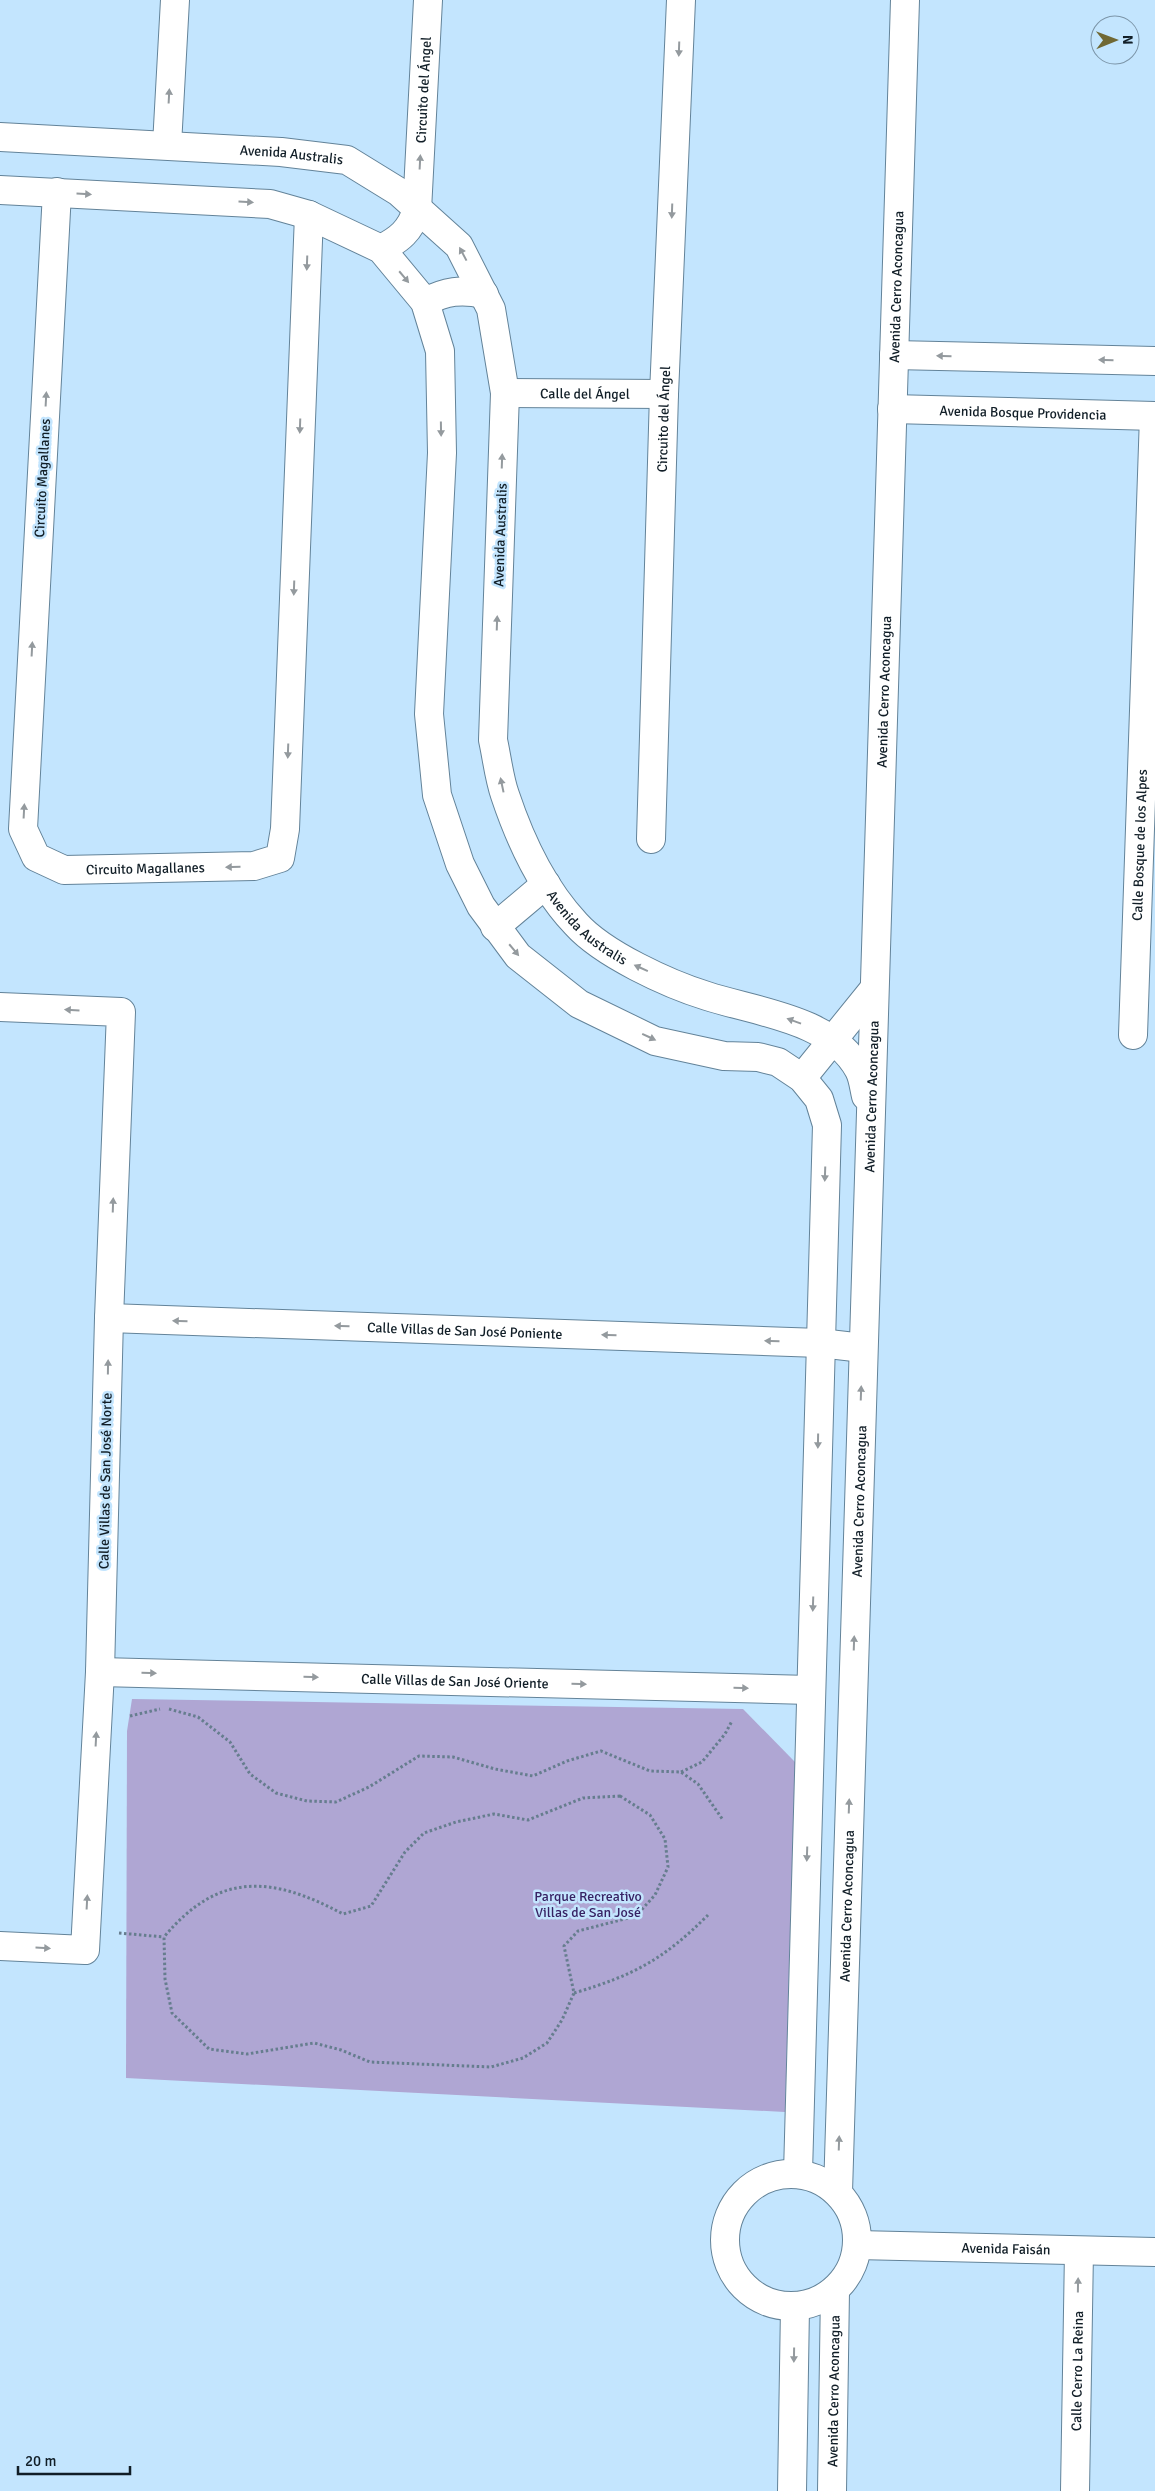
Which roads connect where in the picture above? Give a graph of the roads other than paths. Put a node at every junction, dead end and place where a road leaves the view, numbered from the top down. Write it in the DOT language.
graph roads {
  1 [pos="175,0"];
  2 [pos="428,0"];
  3 [pos="681,0"];
  4 [pos="905,0"];
  5 [pos="0,137"];
  6 [pos="166,145"];
  7 [pos="0,190"];
  8 [pos="57,192"];
  9 [pos="417,210"];
  10 [pos="309,215"];
  11 [pos="381,249"];
  12 [pos="484,294"];
  13 [pos="425,302"];
  14 [pos="894,354"];
  15 [pos="1155,361"];
  16 [pos="505,393"];
  17 [pos="664,394"];
  18 [pos="892,409"];
  19 [pos="1155,416"];
  20 [pos="652,838"];
  21 [pos="546,884"];
  22 [pos="495,927"];
  23 [pos="874,989"];
  24 [pos="0,1006"];
  25 [pos="1133,1035"];
  26 [pos="832,1041"];
  27 [pos="802,1078"];
  28 [pos="869,1122"];
  29 [pos="109,1318"];
  30 [pos="820,1342"];
  31 [pos="863,1348"];
  32 [pos="817,1488"];
  33 [pos="858,1492"];
  34 [pos="100,1672"];
  35 [pos="810,1690"];
  36 [pos="809,1766"];
  37 [pos="850,1770"];
  38 [pos="0,1946"];
  39 [pos="801,2070"];
  40 [pos="841,2074"];
  41 [pos="798,2173"];
  42 [pos="838,2192"];
  43 [pos="857,2245"];
  44 [pos="1079,2251"];
  45 [pos="1155,2252"];
  46 [pos="835,2290"];
  47 [pos="795,2306"];
  48 [pos="792,2491"];
  49 [pos="832,2491"];
  50 [pos="1074,2491"];
  6 -- 1 [label="street, one-way"];
  9 -- 2 [label="street, Circuito del Ángel, one-way"];
  3 -- 17 [label="street, Circuito del Ángel, one-way"];
  4 -- 14 [label="street, Avenida Cerro Aconcagua"];
  5 -- 6 [label="street, Avenida Australis"];
  6 -- 9 [label="street, Avenida Australis"];
  7 -- 8 [label="street"];
  8 -- 10 [label="street, one-way"];
  10 -- 8 [label="street, Circuito Magallanes, one-way"];
  9 -- 11 [label="street"];
  12 -- 9 [label="street, Avenida Australis, one-way"];
  10 -- 11 [label="street"];
  11 -- 13 [label="street, one-way"];
  12 -- 13 [label="street"];
  12 -- 16 [label="street, Avenida Australis"];
  13 -- 22 [label="street, one-way"];
  15 -- 14 [label="street, one-way"];
  14 -- 18 [label="street, Avenida Cerro Aconcagua"];
  16 -- 17 [label="street, Calle del Ángel"];
  21 -- 16 [label="street, Avenida Australis, one-way"];
  17 -- 20 [label="street, Circuito del Ángel"];
  18 -- 19 [label="street, Avenida Bosque Providencia"];
  18 -- 23 [label="street, Avenida Cerro Aconcagua"];
  19 -- 25 [label="street, Calle Bosque de los Alpes"];
  21 -- 22 [label="street"];
  26 -- 21 [label="street, Avenida Australis, one-way"];
  22 -- 27 [label="street, one-way"];
  23 -- 26 [label="street"];
  23 -- 28 [label="street, Avenida Cerro Aconcagua"];
  29 -- 24 [label="street, Calle Villas de San José Norte, one-way"];
  26 -- 27 [label="street"];
  26 -- 28 [label="street, Avenida Australis"];
  27 -- 30 [label="street, one-way"];
  28 -- 31 [label="street, Avenida Cerro Aconcagua"];
  30 -- 29 [label="street, Calle Villas de San José Poniente, one-way"];
  34 -- 29 [label="street, Calle Villas de San José Norte, one-way"];
  30 -- 31 [label="street, Calle Villas de San José Poniente"];
  30 -- 32 [label="street, one-way"];
  33 -- 31 [label="street, Avenida Cerro Aconcagua, one-way"];
  32 -- 33 [label="street"];
  32 -- 35 [label="street, one-way"];
  37 -- 33 [label="street, Avenida Cerro Aconcagua, one-way"];
  34 -- 35 [label="street, Calle Villas de San José Oriente, one-way"];
  38 -- 34 [label="street, Calle Villas de San José Norte, one-way"];
  35 -- 36 [label="street"];
  36 -- 37 [label="street"];
  36 -- 39 [label="street, one-way"];
  40 -- 37 [label="street, Avenida Cerro Aconcagua, one-way"];
  39 -- 40 [label="street"];
  39 -- 41 [label="street"];
  42 -- 40 [label="street, Avenida Cerro Aconcagua, one-way"];
  41 -- 42 [label="street"];
  41 -- 47 [label="street"];
  42 -- 43 [label="street"];
  43 -- 44 [label="street, Avenida Faisán"];
  43 -- 46 [label="street"];
  44 -- 45 [label="street, Avenida Faisán"];
  50 -- 44 [label="street, Calle Cerro La Reina, one-way"];
  46 -- 47 [label="street"];
  46 -- 49 [label="street, Avenida Cerro Aconcagua"];
  47 -- 48 [label="street, one-way"];
}
